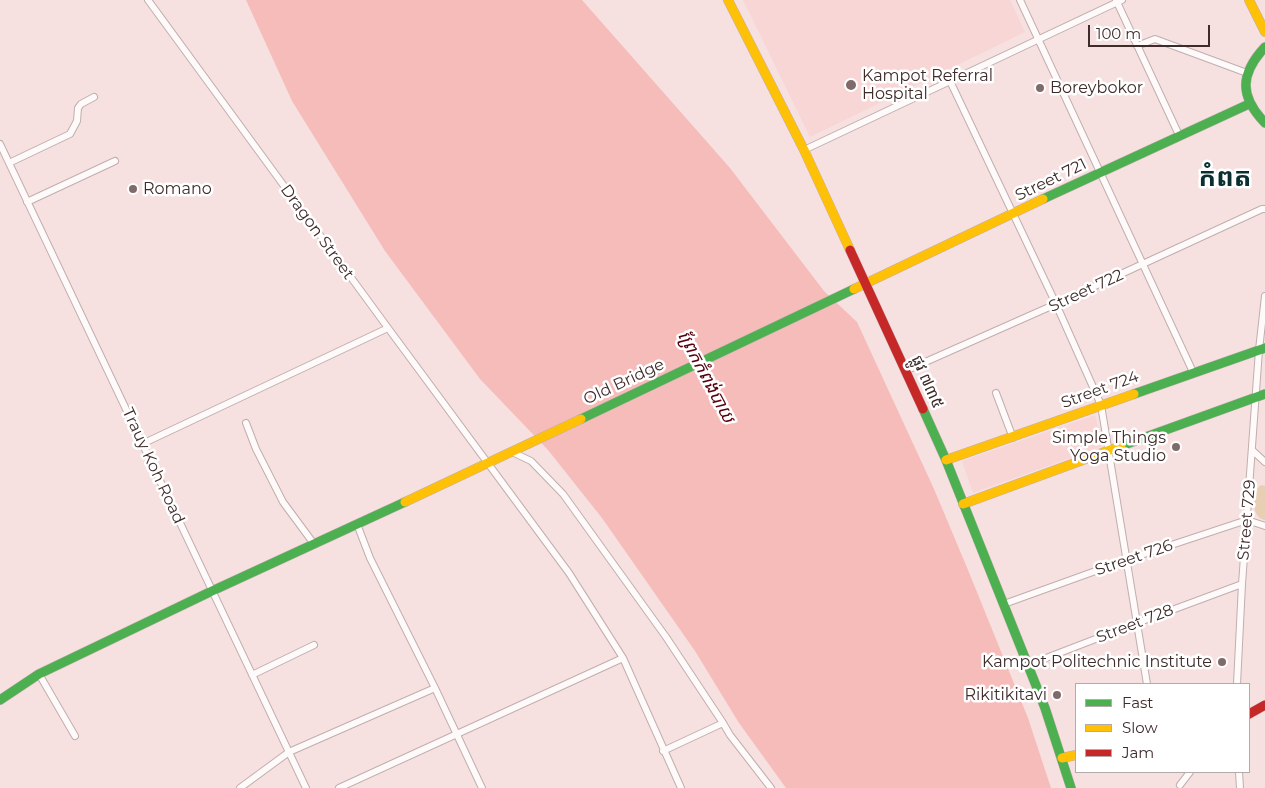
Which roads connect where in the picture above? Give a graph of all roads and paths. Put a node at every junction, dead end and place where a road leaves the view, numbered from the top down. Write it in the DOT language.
graph roads {
  1 [pos="148,0"];
  2 [pos="728,0"];
  3 [pos="1020,0"];
  4 [pos="1249,0"];
  5 [pos="1119,1"];
  6 [pos="1265,32"];
  7 [pos="1038,40"];
  8 [pos="1137,46"];
  9 [pos="1265,47"];
  10 [pos="1247,73"];
  11 [pos="950,82"];
  12 [pos="94,97"];
  13 [pos="1249,104"];
  14 [pos="1265,123"];
  15 [pos="1179,135"];
  16 [pos="0,144"];
  17 [pos="804,150"];
  18 [pos="115,161"];
  19 [pos="9,163"];
  20 [pos="1101,172"];
  21 [pos="27,202"];
  22 [pos="1265,209"];
  23 [pos="1013,214"];
  24 [pos="1143,264"];
  25 [pos="866,283"];
  26 [pos="851,290"];
  27 [pos="1265,296"];
  28 [pos="1056,304"];
  29 [pos="388,328"];
  30 [pos="1262,349"];
  31 [pos="905,371"];
  32 [pos="1194,372"];
  33 [pos="996,393"];
  34 [pos="1260,396"];
  35 [pos="1101,405"];
  36 [pos="246,423"];
  37 [pos="1013,438"];
  38 [pos="142,444"];
  39 [pos="515,450"];
  40 [pos="1109,451"];
  41 [pos="1253,451"];
  42 [pos="946,460"];
  43 [pos="1265,462"];
  44 [pos="488,463"];
  45 [pos="963,504"];
  46 [pos="1246,520"];
  47 [pos="357,524"];
  48 [pos="1265,526"];
  49 [pos="314,544"];
  50 [pos="1126,560"];
  51 [pos="1242,584"];
  52 [pos="212,591"];
  53 [pos="1004,604"];
  54 [pos="1137,623"];
  55 [pos="314,645"];
  56 [pos="623,658"];
  57 [pos="1028,665"];
  58 [pos="39,674"];
  59 [pos="252,675"];
  60 [pos="1148,683"];
  61 [pos="1237,683"];
  62 [pos="435,688"];
  63 [pos="0,700"];
  64 [pos="1265,705"];
  65 [pos="1250,713"];
  66 [pos="723,723"];
  67 [pos="457,735"];
  68 [pos="74,736"];
  69 [pos="663,751"];
  70 [pos="289,752"];
  71 [pos="1075,755"];
  72 [pos="1062,758"];
  73 [pos="1189,773"];
  74 [pos="1238,773"];
  75 [pos="1180,785"];
  76 [pos="240,788"];
  77 [pos="306,788"];
  78 [pos="339,788"];
  79 [pos="482,788"];
  80 [pos="682,788"];
  81 [pos="771,788"];
  82 [pos="1071,788"];
  83 [pos="1240,788"];
  1 -- 29 [label="street, Dragon Street"];
  2 -- 17 [label="street, ផ្លូវ ៧៣៥"];
  3 -- 7 [label="street"];
  4 -- 6 [label="street"];
  5 -- 7 [label="street"];
  5 -- 8 [label="street"];
  7 -- 11 [label="street"];
  7 -- 20 [label="street"];
  8 -- 10 [label="street"];
  8 -- 15 [label="street"];
  9 -- 10 [label="street"];
  10 -- 13 [label="street"];
  11 -- 17 [label="street"];
  11 -- 23 [label="street"];
  12 -- 19 [label="street"];
  13 -- 14 [label="street"];
  13 -- 15 [label="street, Street 721"];
  15 -- 20 [label="street, Street 721"];
  16 -- 19 [label="street, Trauy Koh Road"];
  17 -- 25 [label="street, ផ្លូវ ៧៣៥"];
  18 -- 21 [label="street"];
  19 -- 21 [label="street, Trauy Koh Road"];
  20 -- 23 [label="street, Street 721"];
  20 -- 24 [label="street"];
  21 -- 38 [label="street, Trauy Koh Road"];
  22 -- 24 [label="street, Street 722"];
  23 -- 25 [label="street, Street 721"];
  23 -- 28 [label="street"];
  24 -- 28 [label="street, Street 722"];
  24 -- 32 [label="street"];
  25 -- 26 [label="street, Street 721"];
  25 -- 31 [label="street, ផ្លូវ ៧៣៥"];
  26 -- 39 [label="street, Old Bridge"];
  27 -- 30 [label="street, Street 729"];
  28 -- 31 [label="street, Street 722"];
  28 -- 35 [label="street"];
  29 -- 38 [label="street"];
  29 -- 44 [label="street, Dragon Street"];
  30 -- 32 [label="street, Street 724"];
  30 -- 34 [label="street, Street 729"];
  31 -- 42 [label="street, ផ្លូវ ៧៣៥"];
  32 -- 35 [label="street, Street 724"];
  33 -- 37 [label="street"];
  34 -- 40 [label="street"];
  34 -- 41 [label="street, Street 729"];
  35 -- 37 [label="street, Street 724"];
  35 -- 40 [label="street"];
  36 -- 49 [label="street"];
  37 -- 42 [label="street, Street 724"];
  38 -- 52 [label="street, Trauy Koh Road"];
  39 -- 44 [label="street, Old Bridge"];
  39 -- 66 [label="street"];
  40 -- 45 [label="street"];
  40 -- 50 [label="street"];
  41 -- 43 [label="street"];
  41 -- 46 [label="street, Street 729"];
  42 -- 45 [label="street, ផ្លូវ ៧៣៥"];
  44 -- 47 [label="street, Old Bridge"];
  44 -- 56 [label="street, Dragon Street"];
  45 -- 53 [label="street, ផ្លូវ ៧៣៥"];
  46 -- 48 [label="street"];
  46 -- 50 [label="street, Street 726"];
  46 -- 51 [label="street, Street 729"];
  47 -- 49 [label="street, Old Bridge"];
  47 -- 62 [label="street"];
  49 -- 52 [label="street, Old Bridge"];
  50 -- 53 [label="street, Street 726"];
  50 -- 54 [label="street"];
  51 -- 54 [label="street, Street 728"];
  51 -- 61 [label="street, Street 729"];
  52 -- 58 [label="street, Old Bridge"];
  52 -- 59 [label="street, Trauy Koh Road"];
  53 -- 57 [label="street, ផ្លូវ ៧៣៥"];
  54 -- 57 [label="street, Street 728"];
  54 -- 60 [label="street"];
  55 -- 59 [label="street"];
  56 -- 67 [label="street"];
  56 -- 69 [label="street, Dragon Street"];
  57 -- 72 [label="street, ផ្លូវ ៧៣៥"];
  58 -- 63 [label="street, Old Bridge"];
  58 -- 68 [label="street"];
  59 -- 70 [label="street, Trauy Koh Road"];
  62 -- 67 [label="street"];
  62 -- 70 [label="street"];
  64 -- 65 [label="street"];
  66 -- 69 [label="street"];
  66 -- 81 [label="street"];
  67 -- 78 [label="street"];
  67 -- 79 [label="street"];
  69 -- 80 [label="street, Dragon Street"];
  70 -- 76 [label="street"];
  70 -- 77 [label="street, Trauy Koh Road"];
  71 -- 72 [label="street"];
  72 -- 82 [label="street, ផ្លូវ ៧៣៥"];
  73 -- 75 [label="street"];
  74 -- 83 [label="street"];
}
